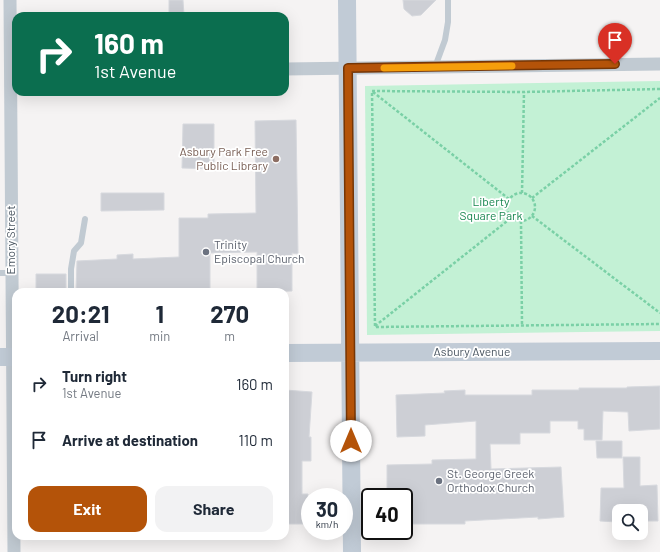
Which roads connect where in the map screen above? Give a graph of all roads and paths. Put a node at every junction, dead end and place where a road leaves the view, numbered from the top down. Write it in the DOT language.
graph roads {
  1 [pos="10,0"];
  2 [pos="347,0"];
  3 [pos="448,0"];
  4 [pos="660,64"];
  5 [pos="435,67"];
  6 [pos="289,68"];
  7 [pos="348,68"];
  8 [pos="9,70"];
  9 [pos="660,89"];
  10 [pos="372,91"];
  11 [pos="524,92"];
  12 [pos="660,98"];
  13 [pos="522,193"];
  14 [pos="532,198"];
  15 [pos="509,199"];
  16 [pos="532,216"];
  17 [pos="511,218"];
  18 [pos="85,219"];
  19 [pos="521,221"];
  20 [pos="6,273"];
  21 [pos="71,288"];
  22 [pos="660,313"];
  23 [pos="522,324"];
  24 [pos="660,324"];
  25 [pos="375,326"];
  26 [pos="660,351"];
  27 [pos="350,352"];
  28 [pos="289,353"];
  29 [pos="9,357"];
  30 [pos="12,474"];
  31 [pos="14,540"];
  32 [pos="14,552"];
  33 [pos="352,552"];
  1 -- 8 [label="street, Emory Street"];
  2 -- 7 [label="street"];
  3 -- 5 [label="lane"];
  4 -- 5 [label="street"];
  5 -- 7 [label="street"];
  6 -- 7 [label="street"];
  7 -- 27 [label="street"];
  8 -- 20 [label="street, Emory Street"];
  9 -- 11 [label="path"];
  10 -- 11 [label="path"];
  10 -- 15 [label="path"];
  10 -- 25 [label="path"];
  11 -- 13 [label="path"];
  12 -- 14 [label="path"];
  13 -- 14 [label="path"];
  13 -- 15 [label="path"];
  14 -- 16 [label="path"];
  15 -- 17 [label="path"];
  16 -- 19 [label="path"];
  16 -- 22 [label="path"];
  17 -- 19 [label="path"];
  17 -- 25 [label="path"];
  18 -- 21 [label="lane"];
  19 -- 23 [label="path"];
  20 -- 29 [label="street, Emory Street"];
  23 -- 24 [label="path"];
  23 -- 25 [label="path"];
  26 -- 27 [label="street, Asbury Avenue"];
  27 -- 28 [label="street, Asbury Avenue"];
  27 -- 33 [label="street"];
  29 -- 30 [label="street, Emory Street"];
  31 -- 32 [label="street, Emory Street"];
}
